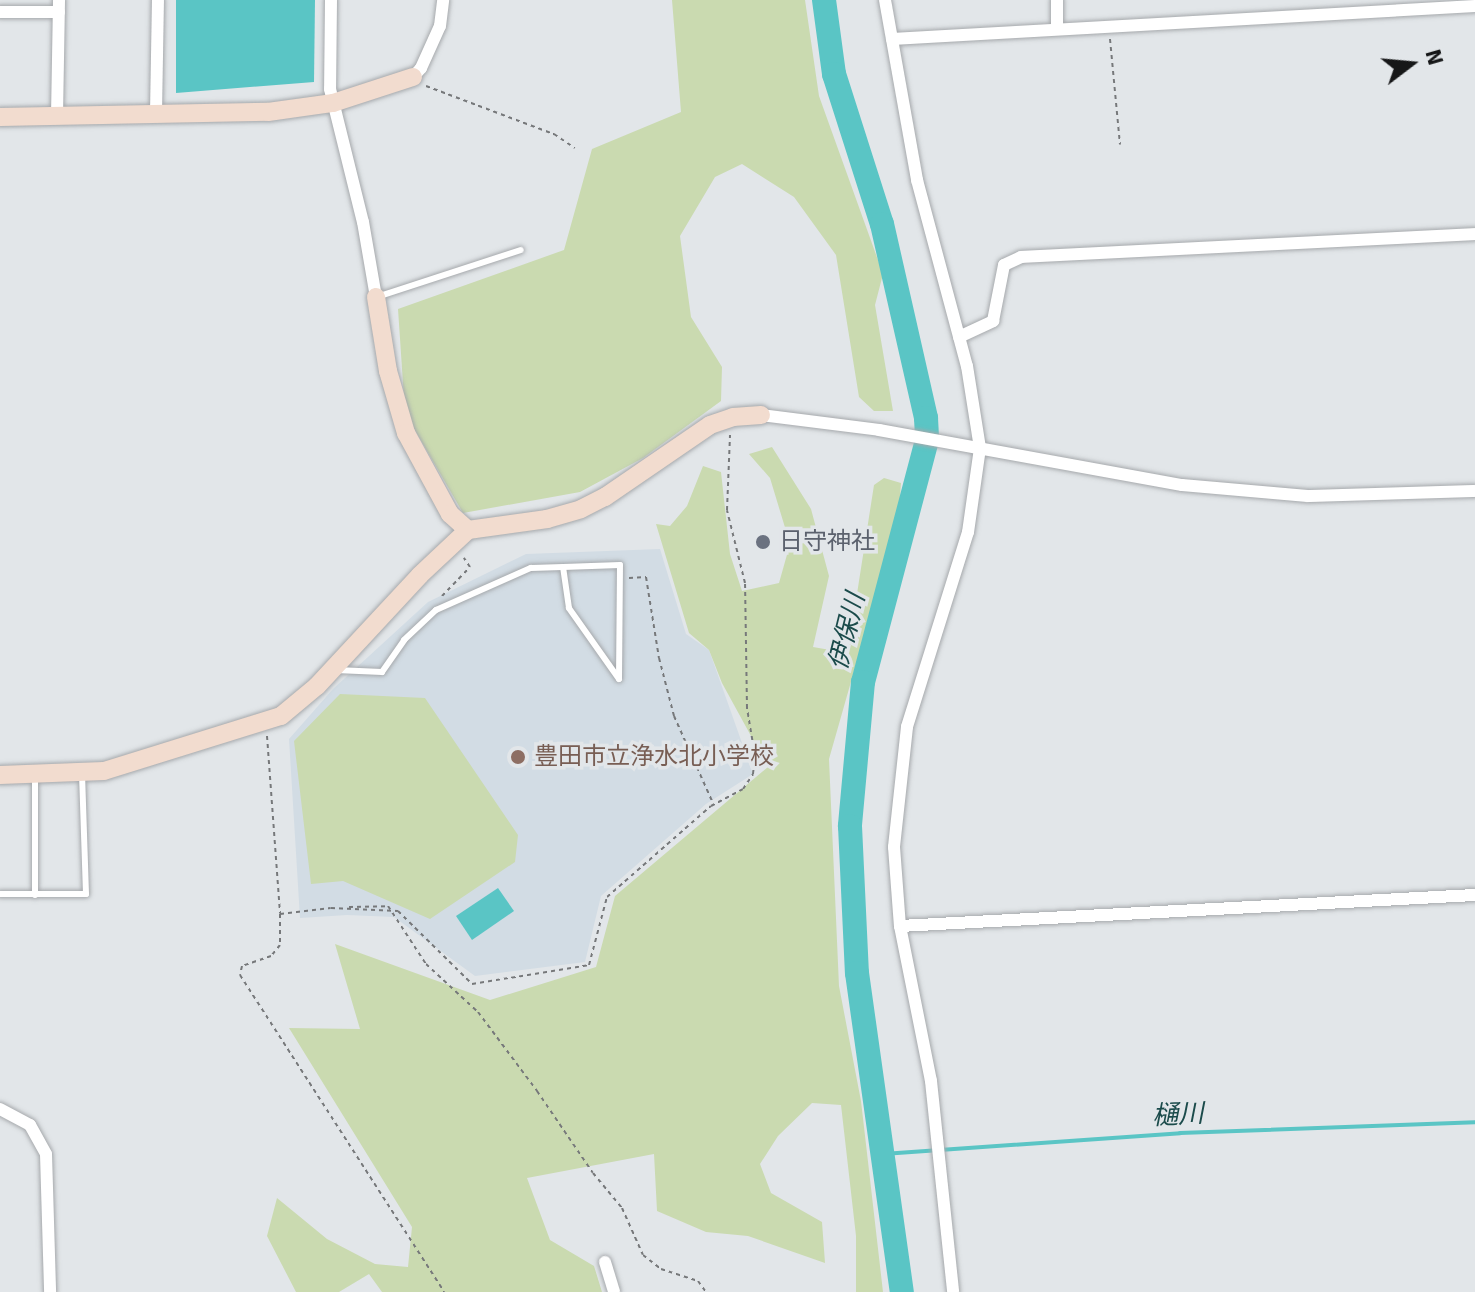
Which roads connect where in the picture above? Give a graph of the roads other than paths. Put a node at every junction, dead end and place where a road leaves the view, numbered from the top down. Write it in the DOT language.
graph roads {
  1 [pos="158,0"];
  2 [pos="331,0"];
  3 [pos="443,0"];
  4 [pos="885,0"];
  5 [pos="1057,0"];
  6 [pos="59,6"];
  7 [pos="1475,6"];
  8 [pos="0,12"];
  9 [pos="1057,28"];
  10 [pos="892,39"];
  11 [pos="414,77"];
  12 [pos="333,103"];
  13 [pos="156,113"];
  14 [pos="57,116"];
  15 [pos="0,117"];
  16 [pos="1475,234"];
  17 [pos="521,250"];
  18 [pos="376,297"];
  19 [pos="959,337"];
  20 [pos="761,415"];
  21 [pos="974,446"];
  22 [pos="1475,491"];
  23 [pos="468,530"];
  24 [pos="563,567"];
  25 [pos="332,670"];
  26 [pos="81,774"];
  27 [pos="0,775"];
  28 [pos="35,776"];
  29 [pos="0,894"];
  30 [pos="35,895"];
  31 [pos="1475,895"];
  32 [pos="900,926"];
  33 [pos="0,1109"];
  34 [pos="605,1262"];
  35 [pos="50,1292"];
  36 [pos="614,1292"];
  37 [pos="953,1292"];
  1 -- 13 [label="street"];
  2 -- 12 [label="street"];
  3 -- 11 [label="street"];
  4 -- 10 [label="street"];
  5 -- 9 [label="street"];
  6 -- 8 [label="street"];
  6 -- 14 [label="street"];
  7 -- 9 [label="street"];
  9 -- 10 [label="street"];
  10 -- 19 [label="street"];
  11 -- 12 [label="street"];
  12 -- 13 [label="street"];
  12 -- 18 [label="street"];
  13 -- 14 [label="street"];
  14 -- 15 [label="street"];
  16 -- 19 [label="street"];
  17 -- 18 [label="lane"];
  18 -- 23 [label="street"];
  19 -- 21 [label="street"];
  20 -- 21 [label="street"];
  20 -- 23 [label="street"];
  21 -- 22 [label="street"];
  21 -- 32 [label="street"];
  23 -- 25 [label="street"];
  24 -- 24 [label="lane"];
  24 -- 25 [label="lane"];
  25 -- 26 [label="street"];
  26 -- 28 [label="street"];
  26 -- 30 [label="lane"];
  27 -- 28 [label="street"];
  28 -- 30 [label="lane"];
  29 -- 30 [label="lane"];
  31 -- 32 [label="street"];
  32 -- 37 [label="street"];
  33 -- 35 [label="street"];
  34 -- 36 [label="street"];
}
